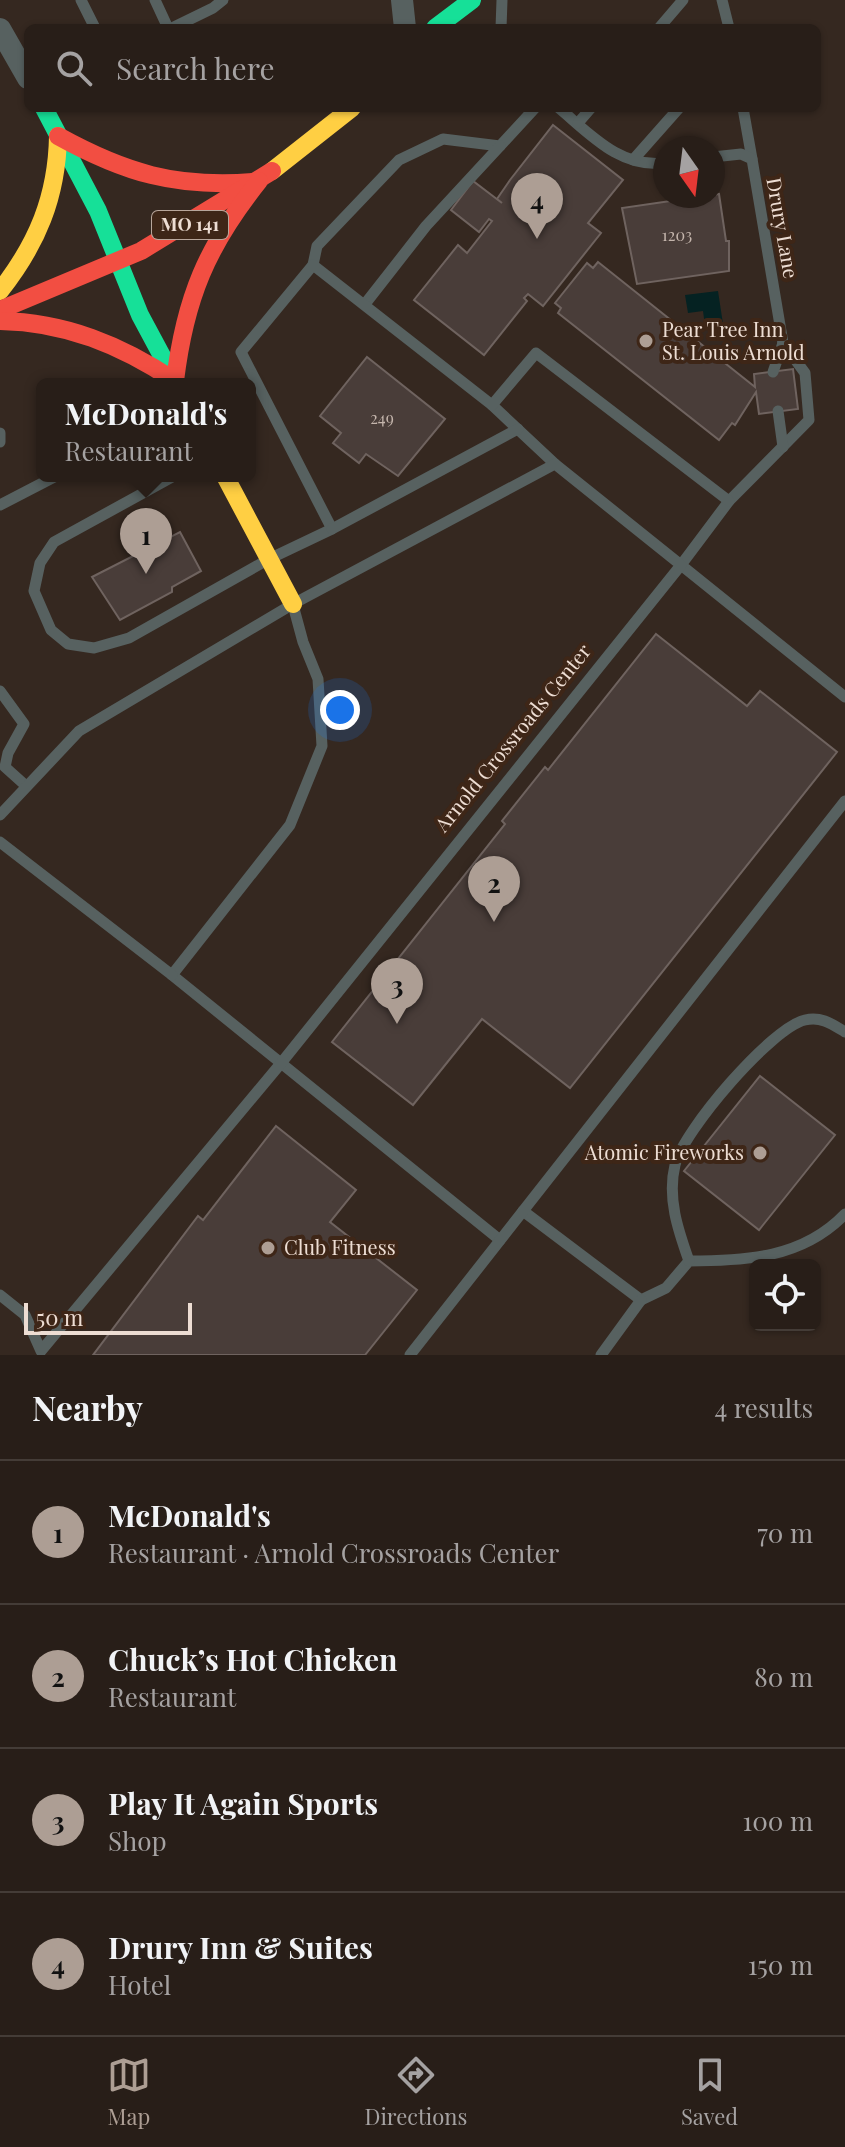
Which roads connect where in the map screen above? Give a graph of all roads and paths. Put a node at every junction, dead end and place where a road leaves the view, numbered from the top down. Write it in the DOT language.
graph roads {
  1 [pos="81,0"];
  2 [pos="155,0"];
  3 [pos="223,0"];
  4 [pos="402,0"];
  5 [pos="443,0"];
  6 [pos="472,0"];
  7 [pos="502,0"];
  8 [pos="683,0"];
  9 [pos="722,0"];
  10 [pos="93,24"];
  11 [pos="168,24"];
  12 [pos="179,24"];
  13 [pos="405,24"];
  14 [pos="431,24"];
  15 [pos="440,24"];
  16 [pos="501,24"];
  17 [pos="662,24"];
  18 [pos="728,24"];
  19 [pos="0,29"];
  20 [pos="24,71"];
  21 [pos="46,112"];
  22 [pos="347,112"];
  23 [pos="531,112"];
  24 [pos="564,112"];
  25 [pos="588,112"];
  26 [pos="675,112"];
  27 [pos="744,112"];
  28 [pos="578,123"];
  29 [pos="58,136"];
  30 [pos="500,146"];
  31 [pos="725,156"];
  32 [pos="752,159"];
  33 [pos="633,160"];
  34 [pos="653,164"];
  35 [pos="259,181"];
  36 [pos="119,263"];
  37 [pos="313,265"];
  38 [pos="0,291"];
  39 [pos="365,304"];
  40 [pos="0,310"];
  41 [pos="0,321"];
  42 [pos="783,343"];
  43 [pos="773,372"];
  44 [pos="170,378"];
  45 [pos="174,378"];
  46 [pos="177,378"];
  47 [pos="254,378"];
  48 [pos="256,381"];
  49 [pos="492,405"];
  50 [pos="778,411"];
  51 [pos="518,429"];
  52 [pos="0,433"];
  53 [pos="0,442"];
  54 [pos="783,447"];
  55 [pos="555,464"];
  56 [pos="44,482"];
  57 [pos="163,482"];
  58 [pos="228,482"];
  59 [pos="729,501"];
  60 [pos="0,505"];
  61 [pos="332,529"];
  62 [pos="269,559"];
  63 [pos="681,565"];
  64 [pos="293,604"];
  65 [pos="0,691"];
  66 [pos="845,697"];
  67 [pos="25,785"];
  68 [pos="845,801"];
  69 [pos="3,806"];
  70 [pos="0,842"];
  71 [pos="172,975"];
  72 [pos="845,1032"];
  73 [pos="279,1064"];
  74 [pos="523,1211"];
  75 [pos="845,1214"];
  76 [pos="500,1240"];
  77 [pos="689,1261"];
  78 [pos="0,1295"];
  79 [pos="641,1300"];
  80 [pos="43,1353"];
  81 [pos="410,1355"];
  82 [pos="601,1355"];
  1 -- 10 [label="lane"];
  2 -- 11 [label="lane"];
  3 -- 12 [label="lane"];
  4 -- 13 [label="street"];
  5 -- 14 [label="main road"];
  6 -- 15 [label="main road"];
  7 -- 16 [label="lane"];
  8 -- 17 [label="lane"];
  9 -- 18 [label="lane"];
  19 -- 20 [label="street"];
  21 -- 29 [label="main road"];
  22 -- 35 [label="main road, MO 141"];
  23 -- 30 [label="lane"];
  24 -- 28 [label="lane"];
  25 -- 28 [label="lane"];
  26 -- 33 [label="lane"];
  27 -- 32 [label="lane"];
  28 -- 33 [label="lane"];
  29 -- 35 [label="main road"];
  29 -- 36 [label="main road"];
  29 -- 38 [label="main road"];
  30 -- 37 [label="lane"];
  30 -- 39 [label="lane"];
  31 -- 32 [label="lane, Drury Lane"];
  32 -- 42 [label="lane, Drury Lane"];
  33 -- 34 [label="lane"];
  35 -- 36 [label="main road, MO 141"];
  35 -- 46 [label="main road"];
  36 -- 40 [label="main road, MO 141"];
  36 -- 45 [label="main road"];
  37 -- 39 [label="lane"];
  37 -- 47 [label="lane"];
  39 -- 49 [label="lane"];
  41 -- 44 [label="main road"];
  42 -- 43 [label="lane"];
  42 -- 54 [label="lane, Arnold Crossroads Center"];
  48 -- 61 [label="lane"];
  49 -- 51 [label="lane"];
  49 -- 59 [label="lane"];
  50 -- 54 [label="lane"];
  51 -- 55 [label="lane"];
  51 -- 61 [label="lane"];
  52 -- 53 [label="lane"];
  54 -- 59 [label="lane, Arnold Crossroads Center"];
  55 -- 63 [label="lane"];
  55 -- 64 [label="lane"];
  56 -- 60 [label="lane"];
  57 -- 62 [label="lane"];
  58 -- 62 [label="main road"];
  59 -- 63 [label="lane, Arnold Crossroads Center"];
  61 -- 62 [label="lane"];
  62 -- 64 [label="main road"];
  63 -- 66 [label="lane"];
  63 -- 73 [label="lane, Arnold Crossroads Center"];
  64 -- 67 [label="lane"];
  64 -- 71 [label="lane"];
  65 -- 67 [label="lane"];
  67 -- 69 [label="lane"];
  68 -- 74 [label="lane"];
  70 -- 71 [label="lane"];
  71 -- 73 [label="lane"];
  72 -- 77 [label="lane"];
  73 -- 76 [label="lane"];
  73 -- 80 [label="lane, Arnold Crossroads Center"];
  74 -- 76 [label="lane"];
  74 -- 79 [label="lane"];
  75 -- 77 [label="lane"];
  76 -- 81 [label="lane"];
  77 -- 79 [label="lane"];
  78 -- 80 [label="lane, Arnold Crossroads Center"];
  79 -- 82 [label="lane"];
}
